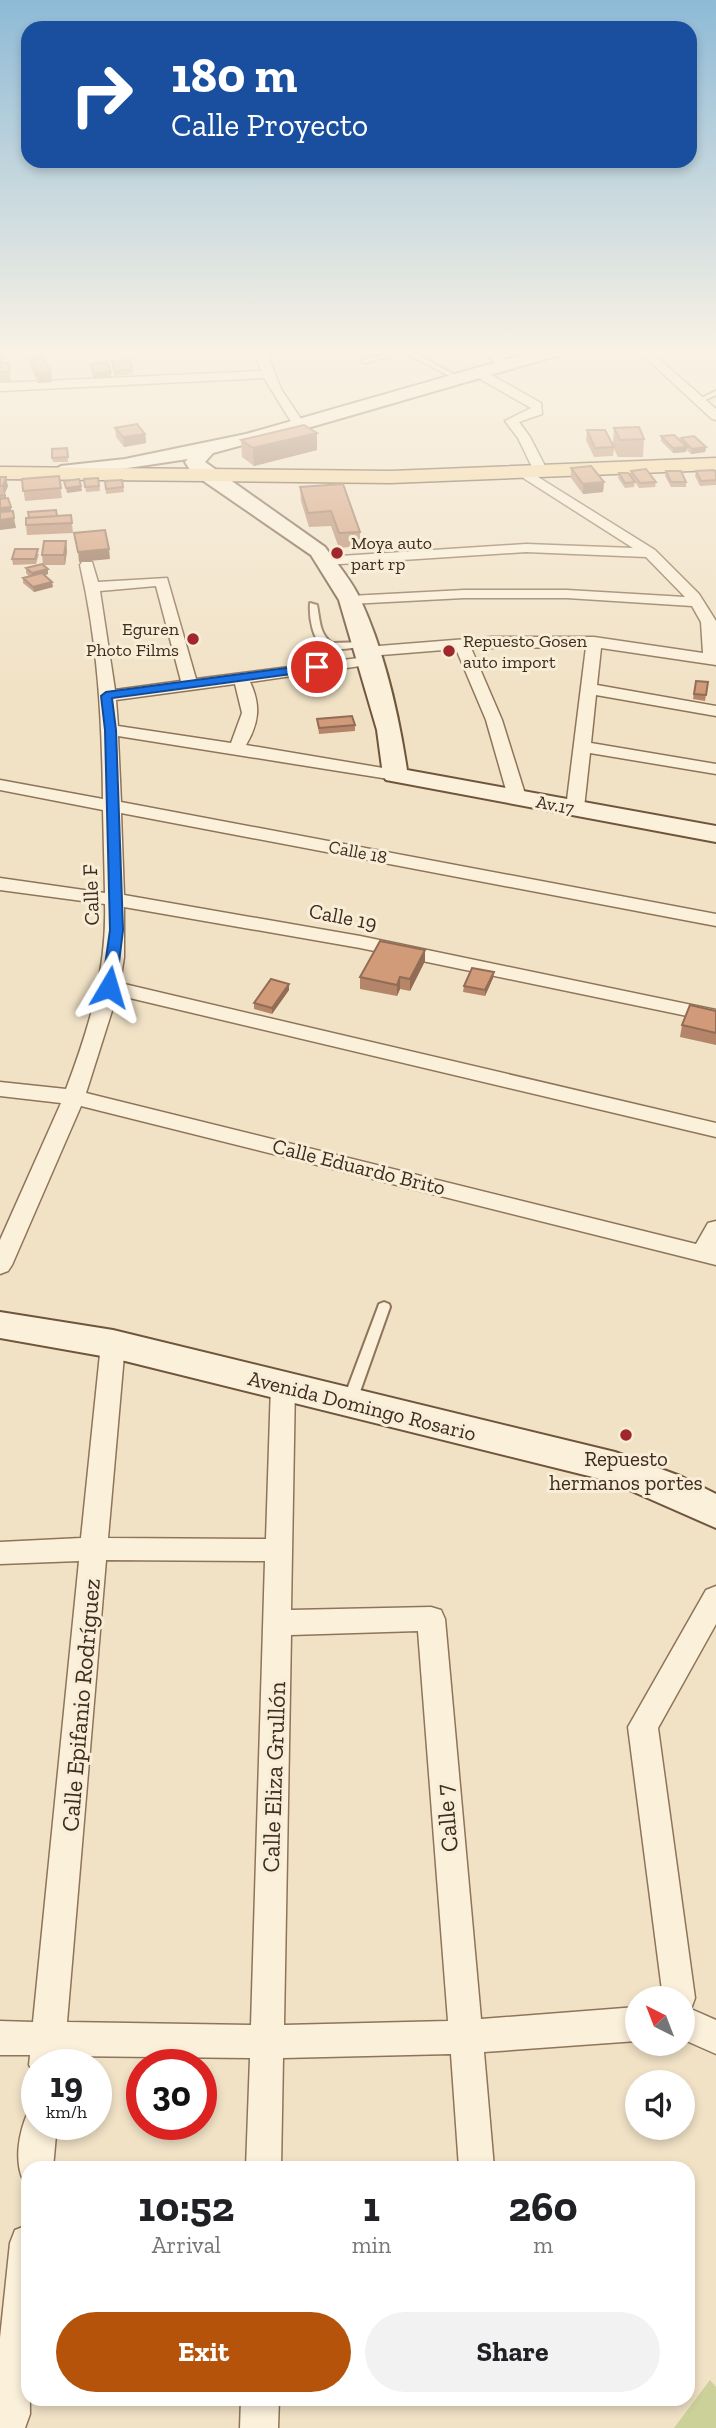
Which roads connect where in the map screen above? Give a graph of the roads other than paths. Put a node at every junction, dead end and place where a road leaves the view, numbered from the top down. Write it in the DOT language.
graph roads {
  1 [pos="180,463"];
  2 [pos="196,463"];
  3 [pos="530,463"];
  4 [pos="715,465"];
  5 [pos="175,466"];
  6 [pos="531,470"];
  7 [pos="0,473"];
  8 [pos="209,476"];
  9 [pos="264,477"];
  10 [pos="236,495"];
  11 [pos="650,552"];
  12 [pos="325,561"];
  13 [pos="87,565"];
  14 [pos="93,587"];
  15 [pos="350,600"];
  16 [pos="313,605"];
  17 [pos="705,609"];
  18 [pos="594,642"];
  19 [pos="462,645"];
  20 [pos="366,652"];
  21 [pos="714,660"];
  22 [pos="240,677"];
  23 [pos="189,683"];
  24 [pos="590,689"];
  25 [pos="106,696"];
  26 [pos="716,711"];
  27 [pos="110,730"];
  28 [pos="583,747"];
  29 [pos="236,748"];
  30 [pos="716,769"];
  31 [pos="395,775"];
  32 [pos="0,785"];
  33 [pos="517,797"];
  34 [pos="112,807"];
  35 [pos="575,808"];
  36 [pos="716,834"];
  37 [pos="0,884"];
  38 [pos="114,897"];
  39 [pos="716,920"];
  40 [pos="109,987"];
  41 [pos="716,1016"];
  42 [pos="0,1089"];
  43 [pos="74,1097"];
  44 [pos="716,1130"];
  45 [pos="716,1229"];
  46 [pos="709,1254"];
  47 [pos="0,1265"];
  48 [pos="384,1307"];
  49 [pos="0,1325"];
  50 [pos="113,1344"];
  51 [pos="284,1385"];
  52 [pos="349,1403"];
  53 [pos="715,1510"];
  54 [pos="96,1549"];
  55 [pos="280,1550"];
  56 [pos="0,1553"];
  57 [pos="716,1598"];
  58 [pos="279,1623"];
  59 [pos="677,1986"];
  60 [pos="625,2025"];
  61 [pos="695,2028"];
  62 [pos="465,2037"];
  63 [pos="716,2037"];
  64 [pos="0,2038"];
  65 [pos="267,2042"];
  66 [pos="37,2049"];
  67 [pos="47,2049"];
  68 [pos="112,2049"];
  69 [pos="39,2140"];
  70 [pos="37,2161"];
  71 [pos="264,2161"];
  72 [pos="476,2161"];
  73 [pos="21,2313"];
  74 [pos="260,2406"];
  75 [pos="11,2414"];
  76 [pos="259,2428"];
  1 -- 5 [label="main road"];
  2 -- 8 [label="main road"];
  3 -- 6 [label="street"];
  4 -- 6 [label="main road"];
  5 -- 7 [label="main road"];
  5 -- 8 [label="main road"];
  5 -- 12 [label="main road"];
  6 -- 9 [label="main road"];
  6 -- 11 [label="street"];
  8 -- 9 [label="main road"];
  8 -- 10 [label="main road"];
  9 -- 10 [label="main road"];
  10 -- 12 [label="main road"];
  11 -- 12 [label="street"];
  11 -- 17 [label="street"];
  12 -- 15 [label="main road"];
  13 -- 14 [label="street, Calle F"];
  14 -- 23 [label="street"];
  14 -- 25 [label="street, Calle F"];
  15 -- 17 [label="street"];
  15 -- 20 [label="main road"];
  16 -- 20 [label="lane"];
  17 -- 21 [label="street"];
  18 -- 19 [label="street"];
  18 -- 21 [label="street"];
  18 -- 24 [label="street"];
  19 -- 20 [label="street"];
  19 -- 33 [label="street"];
  20 -- 22 [label="street"];
  20 -- 31 [label="main road"];
  22 -- 23 [label="street"];
  22 -- 29 [label="street"];
  23 -- 25 [label="street"];
  24 -- 26 [label="street"];
  24 -- 28 [label="street"];
  25 -- 27 [label="street, Calle F"];
  27 -- 29 [label="street"];
  27 -- 34 [label="street, Calle F"];
  28 -- 30 [label="street"];
  28 -- 35 [label="street"];
  29 -- 31 [label="street"];
  31 -- 33 [label="main road, Av.17"];
  32 -- 34 [label="street, Calle 18"];
  33 -- 35 [label="main road, Av.17"];
  34 -- 38 [label="street, Calle F"];
  34 -- 39 [label="street, Calle 18"];
  35 -- 36 [label="main road, Av.17"];
  37 -- 38 [label="street, Calle 19"];
  38 -- 40 [label="street, Calle F"];
  38 -- 41 [label="street, Calle 19"];
  40 -- 43 [label="street, Calle F"];
  40 -- 44 [label="street"];
  42 -- 43 [label="street, Calle Eduardo Brito"];
  43 -- 46 [label="street, Calle Eduardo Brito"];
  43 -- 47 [label="street, Calle F"];
  45 -- 46 [label="street"];
  48 -- 52 [label="lane"];
  49 -- 50 [label="main road, Avenida Domingo Rosario"];
  50 -- 51 [label="main road, Avenida Domingo Rosario"];
  50 -- 54 [label="street, Calle Epifanio Rodríguez"];
  51 -- 52 [label="main road, Avenida Domingo Rosario"];
  51 -- 55 [label="street, Calle Eliza Grullón"];
  52 -- 53 [label="main road, Avenida Domingo Rosario"];
  54 -- 55 [label="street"];
  54 -- 56 [label="street"];
  54 -- 67 [label="street, Calle Epifanio Rodríguez"];
  55 -- 58 [label="street, Calle Eliza Grullón"];
  57 -- 59 [label="street"];
  58 -- 62 [label="street, Calle 7"];
  58 -- 65 [label="street, Calle Eliza Grullón"];
  60 -- 62 [label="street"];
  61 -- 63 [label="street"];
  62 -- 65 [label="street"];
  62 -- 72 [label="street, Calle 7"];
  64 -- 66 [label="street"];
  65 -- 68 [label="street"];
  65 -- 71 [label="street, Calle Eliza Grullón"];
  69 -- 70 [label="street"];
  73 -- 75 [label="street"];
  74 -- 76 [label="street"];
}
